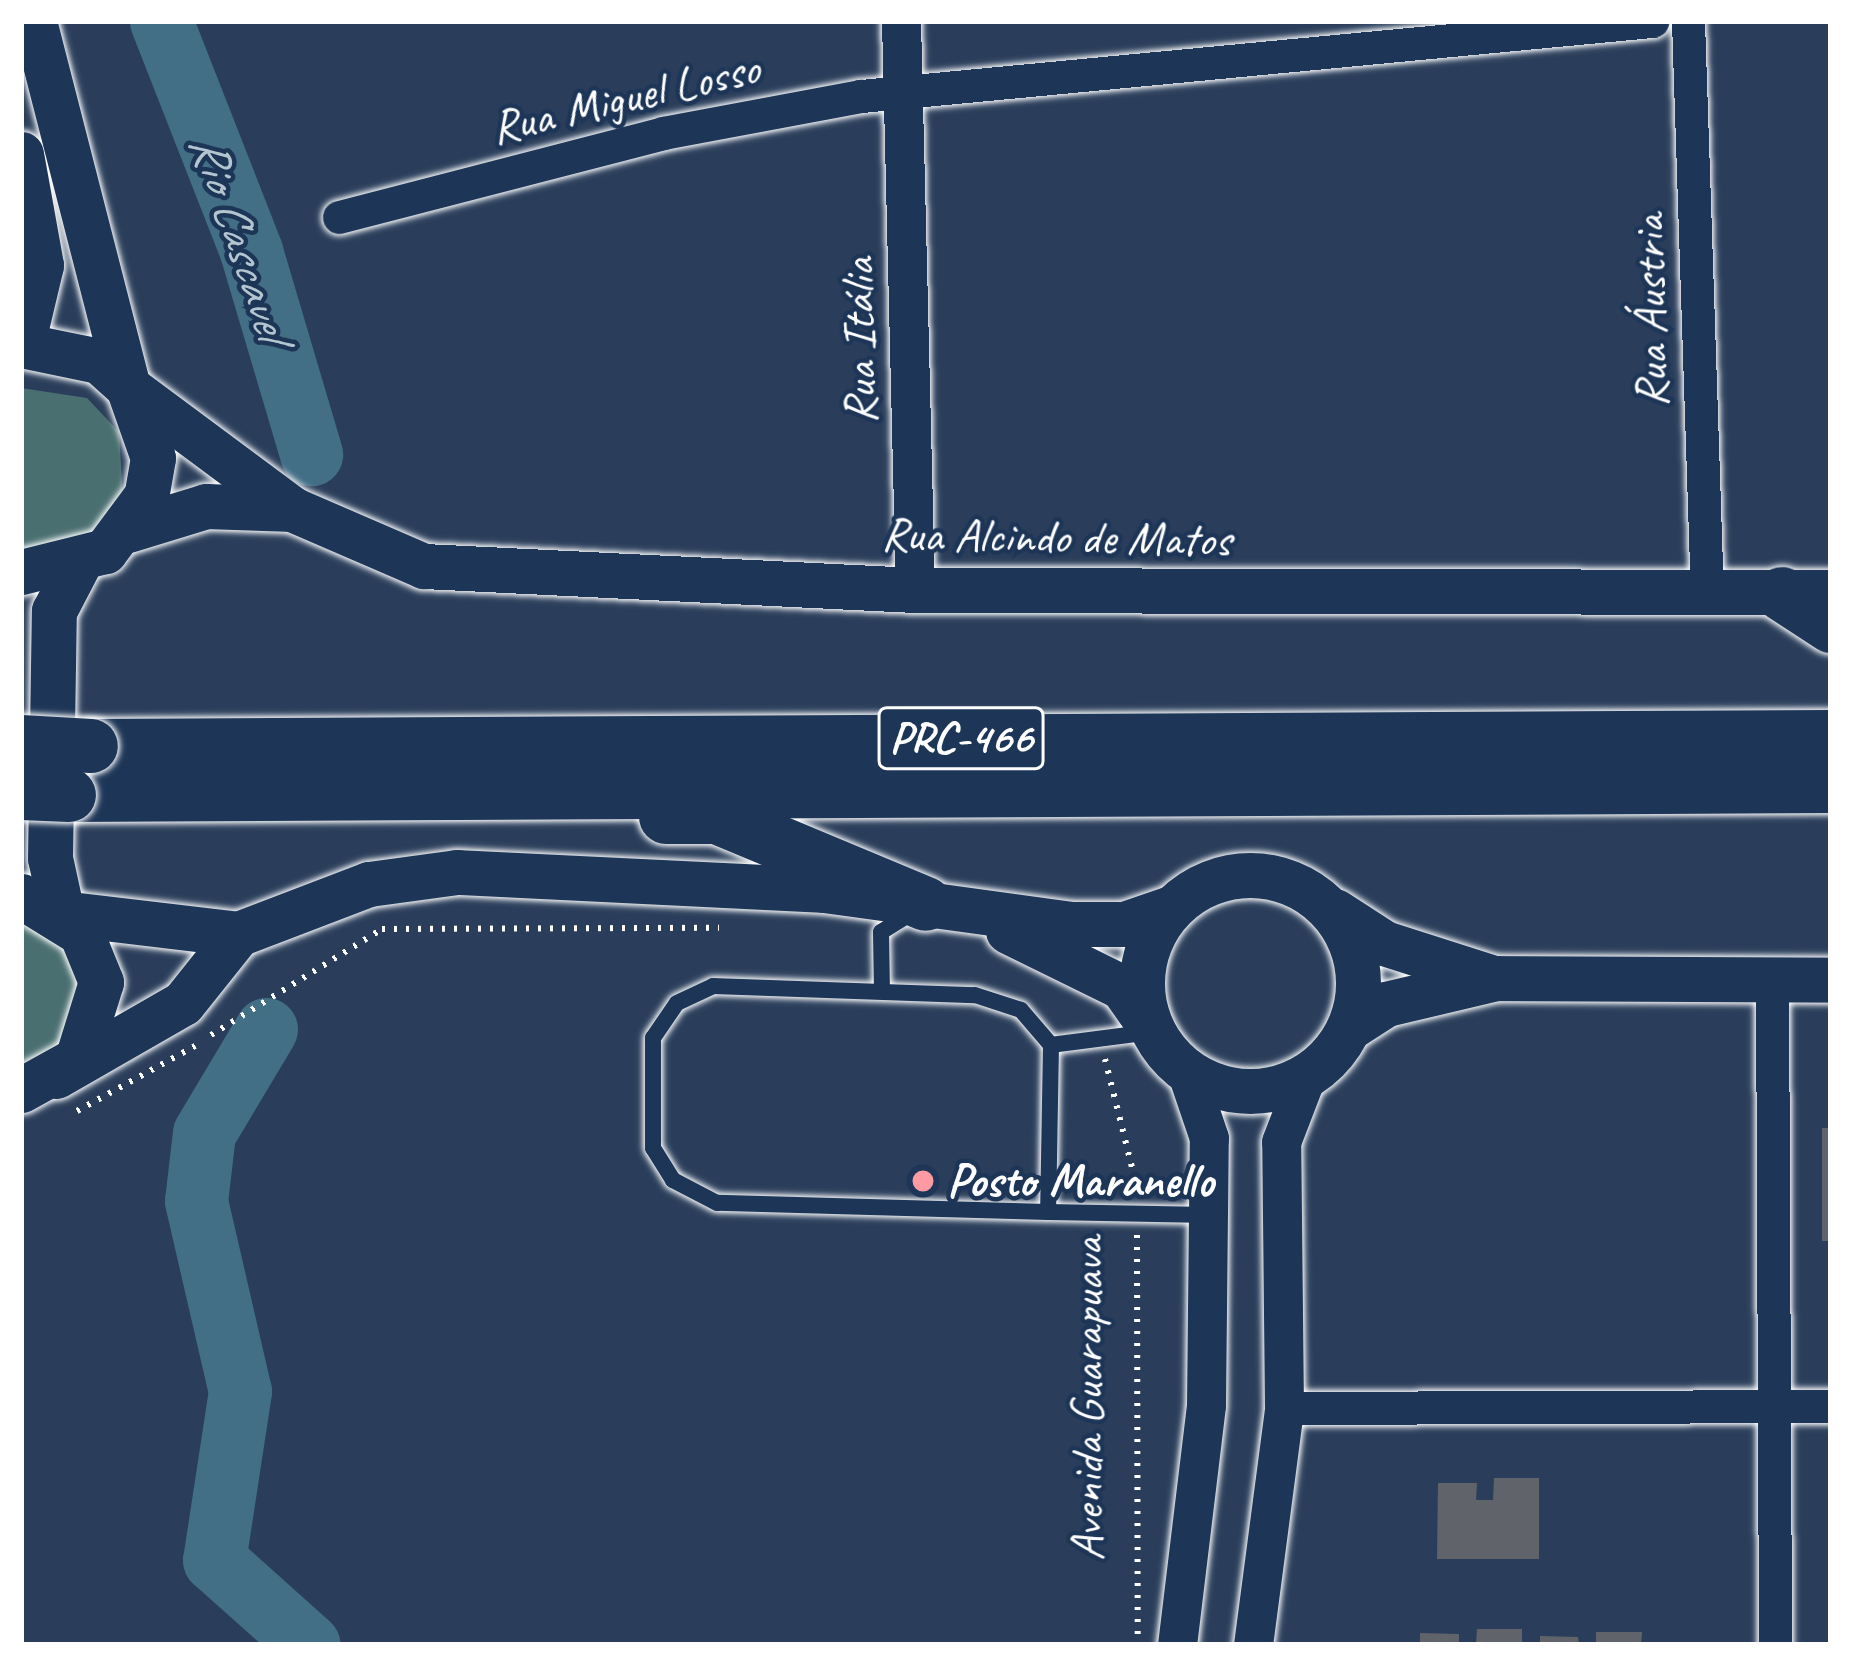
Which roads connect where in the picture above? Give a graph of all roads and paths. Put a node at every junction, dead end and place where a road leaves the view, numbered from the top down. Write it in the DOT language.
graph roads {
  1 [pos="34,21"];
  2 [pos="901,21"];
  3 [pos="1652,21"];
  4 [pos="1688,21"];
  5 [pos="907,91"];
  6 [pos="21,154"];
  7 [pos="339,217"];
  8 [pos="21,345"];
  9 [pos="128,387"];
  10 [pos="292,508"];
  11 [pos="128,530"];
  12 [pos="77,567"];
  13 [pos="21,572"];
  14 [pos="915,590"];
  15 [pos="1806,593"];
  16 [pos="1707,598"];
  17 [pos="1831,626"];
  18 [pos="1831,737"];
  19 [pos="21,742"];
  20 [pos="1425,784"];
  21 [pos="1831,786"];
  22 [pos="45,794"];
  23 [pos="263,799"];
  24 [pos="1831,814"];
  25 [pos="926,904"];
  26 [pos="41,905"];
  27 [pos="1327,905"];
  28 [pos="1171,908"];
  29 [pos="733,928"];
  30 [pos="238,934"];
  31 [pos="1497,978"];
  32 [pos="1772,980"];
  33 [pos="1831,980"];
  34 [pos="882,991"];
  35 [pos="1150,1028"];
  36 [pos="1349,1028"];
  37 [pos="1095,1041"];
  38 [pos="1051,1045"];
  39 [pos="1187,1073"];
  40 [pos="1306,1077"];
  41 [pos="47,1093"];
  42 [pos="1048,1212"];
  43 [pos="1137,1215"];
  44 [pos="1208,1215"];
  45 [pos="1831,1406"];
  46 [pos="1284,1408"];
  47 [pos="1774,1408"];
  48 [pos="1138,1645"];
  49 [pos="1178,1645"];
  50 [pos="1253,1645"];
  51 [pos="1775,1645"];
  1 -- 9 [label="main road"];
  2 -- 5 [label="street, Rua Itália"];
  3 -- 5 [label="street, Rua Miguel Losso"];
  4 -- 16 [label="street, Rua Áustria"];
  5 -- 7 [label="street, Rua Miguel Losso"];
  5 -- 14 [label="street, Rua Itália"];
  6 -- 8 [label="main road"];
  8 -- 9 [label="main road, Rua Alcindo de Matos"];
  9 -- 10 [label="main road, Rua Alcindo de Matos"];
  9 -- 11 [label="main road"];
  10 -- 11 [label="main road, Rua Alcindo de Matos"];
  10 -- 14 [label="main road, Rua Alcindo de Matos"];
  11 -- 12 [label="main road, Rua Alcindo de Matos"];
  12 -- 13 [label="main road"];
  12 -- 26 [label="main road"];
  14 -- 16 [label="main road, Rua Alcindo de Matos"];
  15 -- 16 [label="main road, Rua Alcindo de Matos"];
  15 -- 17 [label="highway"];
  18 -- 19 [label="highway, PRC-466, bridge"];
  20 -- 21 [label="highway, PRC-466"];
  20 -- 23 [label="highway, PRC-466"];
  20 -- 24 [label="highway, PRC-466"];
  22 -- 23 [label="highway, PRC-466"];
  23 -- 25 [label="highway, PRC-466"];
  25 -- 28 [label="main road"];
  25 -- 30 [label="main road"];
  25 -- 34 [label="lane"];
  25 -- 35 [label="main road"];
  26 -- 30 [label="main road"];
  26 -- 41 [label="main road"];
  27 -- 28 [label="main road"];
  27 -- 31 [label="main road"];
  27 -- 36 [label="main road"];
  28 -- 35 [label="main road"];
  29 -- 41 [label="path"];
  30 -- 41 [label="main road"];
  31 -- 32 [label="main road"];
  31 -- 36 [label="main road"];
  32 -- 33 [label="main road"];
  32 -- 47 [label="street"];
  34 -- 38 [label="lane"];
  34 -- 42 [label="lane"];
  35 -- 37 [label="lane"];
  35 -- 39 [label="main road"];
  36 -- 40 [label="main road"];
  37 -- 38 [label="lane"];
  37 -- 43 [label="path, Avenida Guarapuava"];
  38 -- 42 [label="lane"];
  39 -- 40 [label="main road"];
  39 -- 44 [label="street, Avenida Guarapuava"];
  40 -- 46 [label="street"];
  42 -- 43 [label="lane"];
  43 -- 44 [label="lane"];
  43 -- 48 [label="path, Avenida Guarapuava"];
  44 -- 49 [label="street, Avenida Guarapuava"];
  45 -- 47 [label="street"];
  46 -- 47 [label="street"];
  46 -- 50 [label="street"];
  47 -- 51 [label="street"];
}
